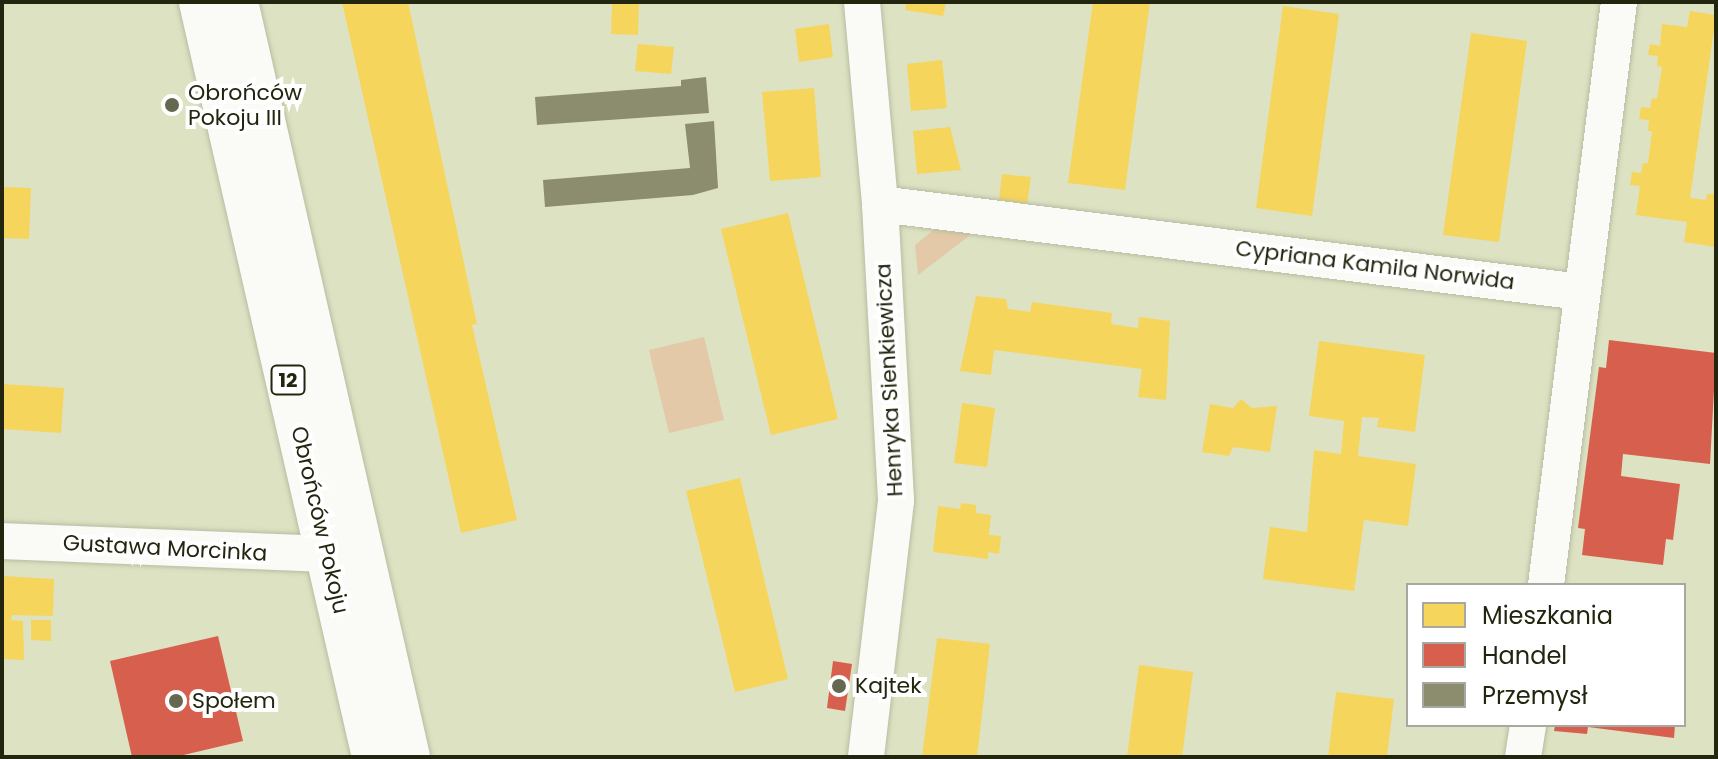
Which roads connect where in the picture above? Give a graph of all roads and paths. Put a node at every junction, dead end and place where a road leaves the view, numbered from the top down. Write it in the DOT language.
graph roads {
  1 [pos="201,2"];
  2 [pos="236,2"];
  3 [pos="862,2"];
  4 [pos="1619,2"];
  5 [pos="880,204"];
  6 [pos="1581,292"];
  7 [pos="2,541"];
  8 [pos="328,554"];
  9 [pos="1546,583"];
  10 [pos="1528,727"];
  11 [pos="374,757"];
  12 [pos="408,757"];
  13 [pos="866,757"];
  14 [pos="1523,757"];
  1 -- 8 [label="main road, Obrońców Pokoju / 12"];
  2 -- 12 [label="main road, Obrońców Pokoju / 12"];
  3 -- 5 [label="street, Henryka Sienkiewicza"];
  4 -- 6 [label="street"];
  5 -- 6 [label="street, Cypriana Kamila Norwida"];
  5 -- 13 [label="street, Henryka Sienkiewicza"];
  6 -- 9 [label="street"];
  7 -- 8 [label="street, Gustawa Morcinka"];
  8 -- 11 [label="main road, Obrońców Pokoju / 12"];
  10 -- 14 [label="street"];
}
